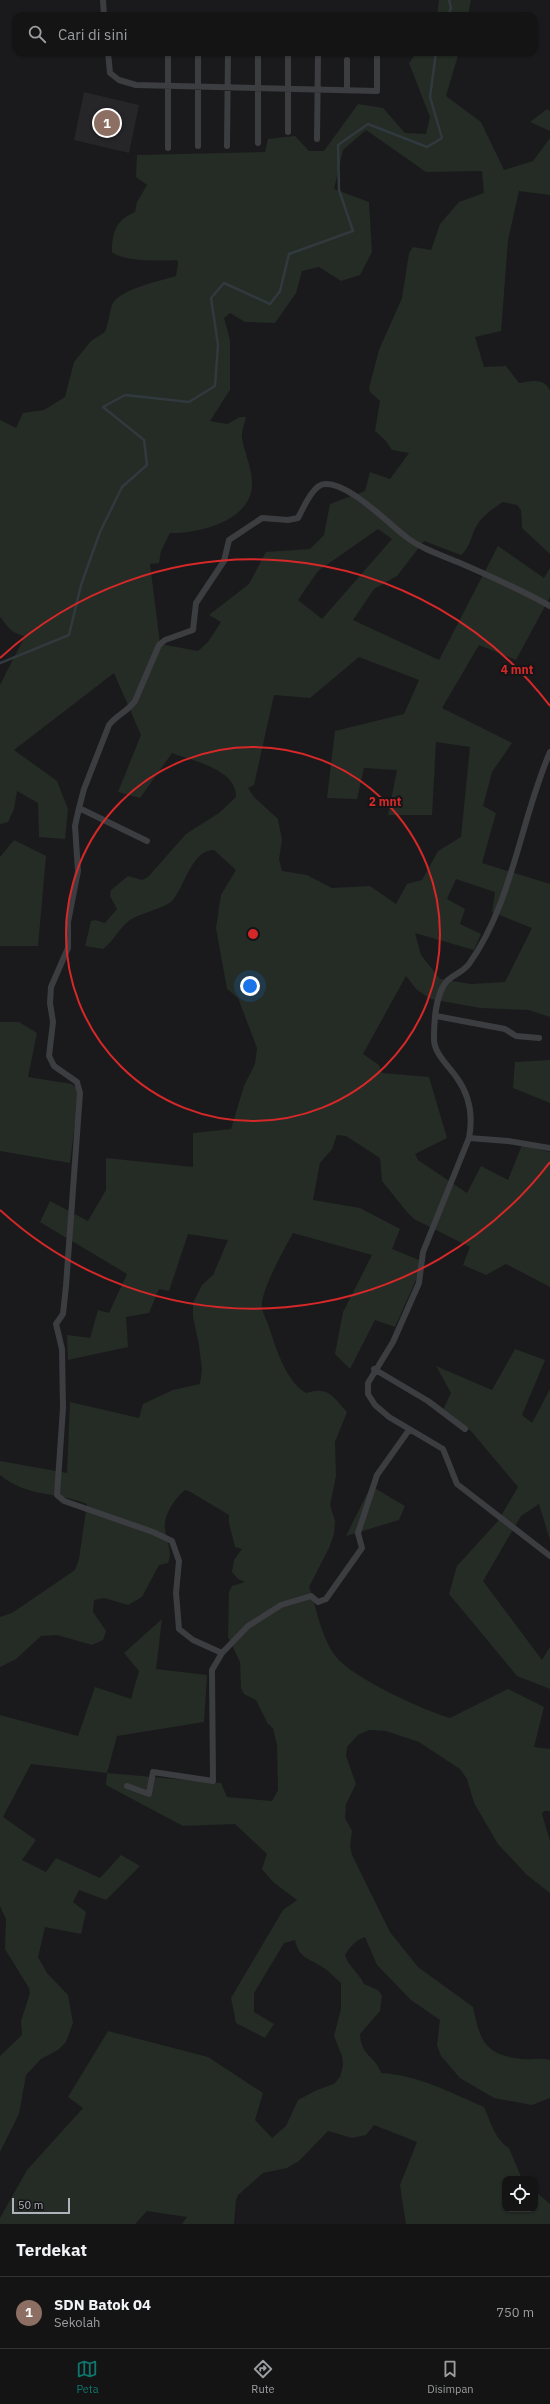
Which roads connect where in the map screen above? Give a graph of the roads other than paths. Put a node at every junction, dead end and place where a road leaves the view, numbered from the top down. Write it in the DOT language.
graph roads {
  1 [pos="103,0"];
  2 [pos="104,12"];
  3 [pos="108,56"];
  4 [pos="168,56"];
  5 [pos="198,56"];
  6 [pos="228,56"];
  7 [pos="258,56"];
  8 [pos="288,56"];
  9 [pos="318,56"];
  10 [pos="377,56"];
  11 [pos="347,60"];
  12 [pos="168,85"];
  13 [pos="198,86"];
  14 [pos="228,87"];
  15 [pos="258,88"];
  16 [pos="288,88"];
  17 [pos="318,89"];
  18 [pos="347,90"];
  19 [pos="288,132"];
  20 [pos="317,139"];
  21 [pos="258,144"];
  22 [pos="198,146"];
  23 [pos="227,146"];
  24 [pos="168,148"];
  25 [pos="550,606"];
  26 [pos="550,752"];
  27 [pos="548,763"];
  28 [pos="78,808"];
  29 [pos="147,841"];
  30 [pos="436,1016"];
  31 [pos="539,1038"];
  32 [pos="469,1138"];
  33 [pos="550,1148"];
  34 [pos="374,1369"];
  35 [pos="465,1429"];
  36 [pos="409,1430"];
  37 [pos="550,1556"];
  38 [pos="222,1653"];
  39 [pos="127,1786"];
  1 -- 2 [label="street"];
  3 -- 12 [label="street"];
  4 -- 12 [label="street"];
  5 -- 13 [label="street"];
  6 -- 14 [label="street"];
  7 -- 15 [label="street"];
  8 -- 16 [label="street"];
  9 -- 17 [label="street"];
  10 -- 18 [label="street"];
  11 -- 18 [label="street"];
  12 -- 13 [label="street"];
  12 -- 24 [label="street"];
  13 -- 14 [label="street"];
  13 -- 22 [label="street"];
  14 -- 15 [label="street"];
  14 -- 23 [label="street"];
  15 -- 16 [label="street"];
  15 -- 21 [label="street"];
  16 -- 17 [label="street"];
  16 -- 19 [label="street"];
  17 -- 18 [label="street"];
  17 -- 20 [label="street"];
  25 -- 28 [label="street"];
  26 -- 27 [label="street"];
  27 -- 30 [label="street"];
  28 -- 29 [label="street"];
  28 -- 38 [label="street"];
  30 -- 31 [label="street"];
  30 -- 32 [label="street"];
  32 -- 33 [label="street"];
  32 -- 34 [label="street"];
  34 -- 35 [label="street"];
  34 -- 36 [label="street"];
  36 -- 37 [label="street"];
  36 -- 38 [label="street"];
  38 -- 39 [label="street"];
}
